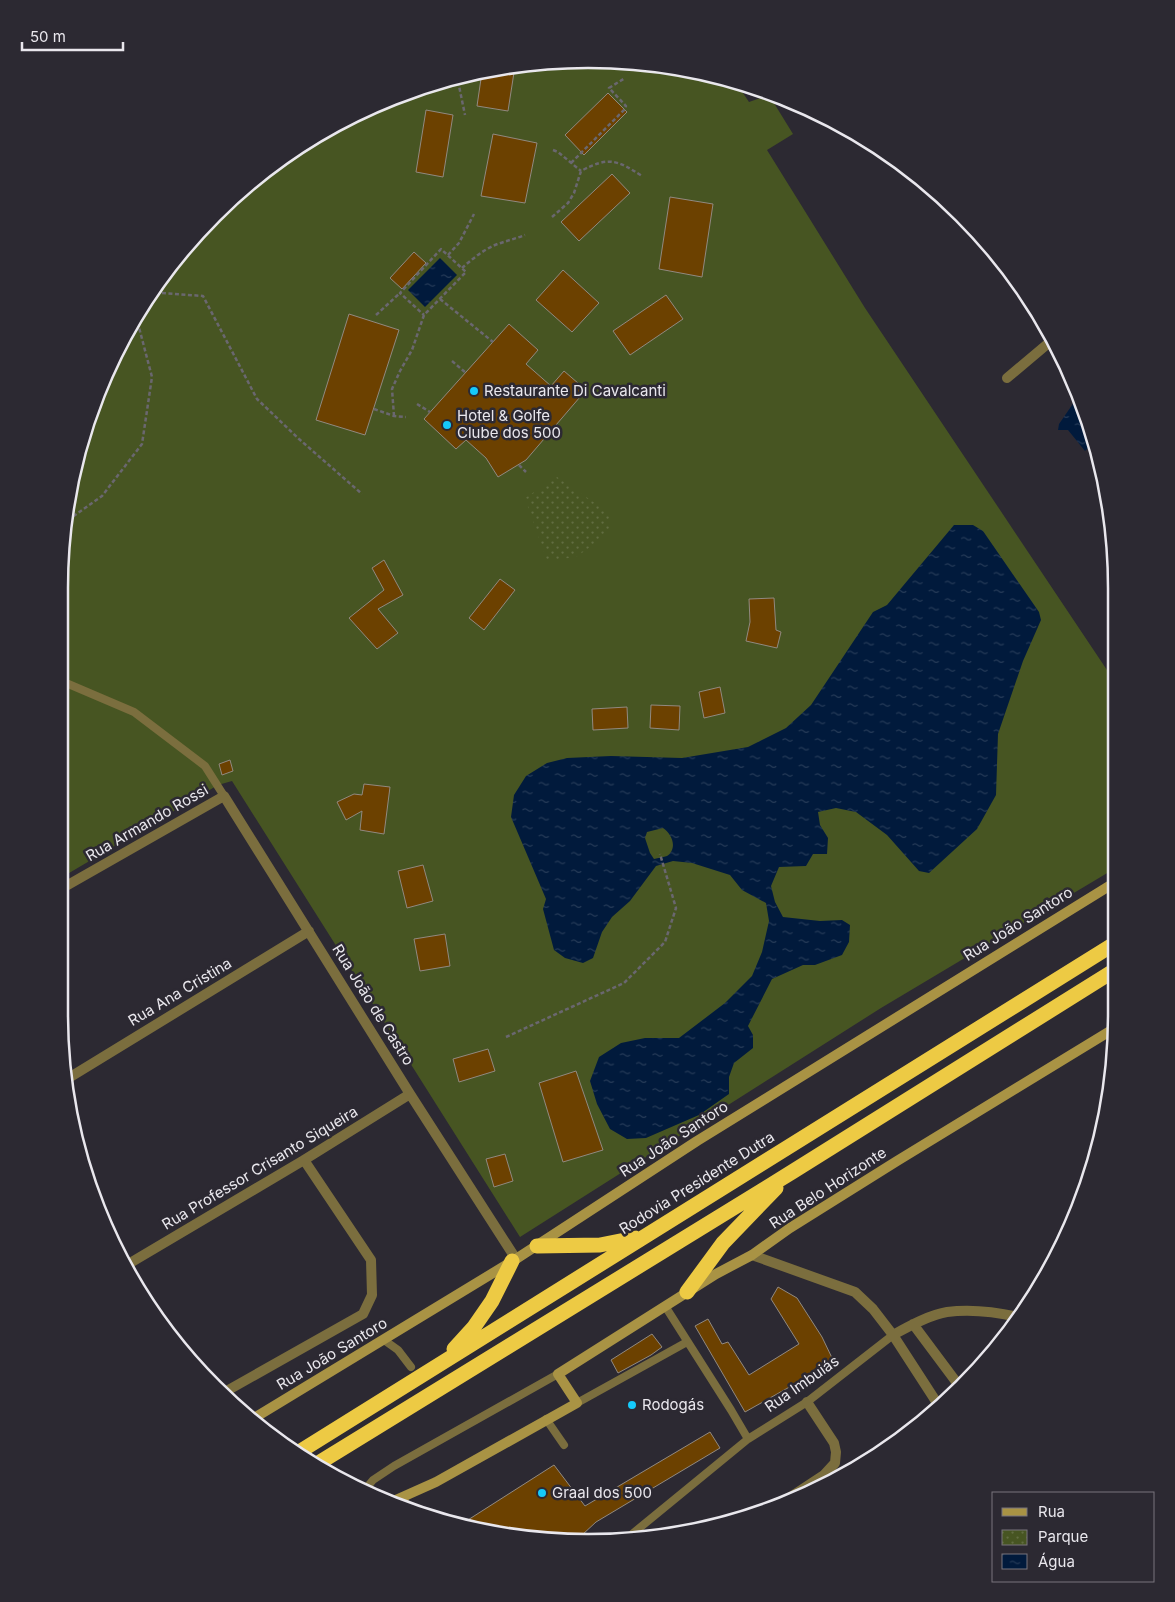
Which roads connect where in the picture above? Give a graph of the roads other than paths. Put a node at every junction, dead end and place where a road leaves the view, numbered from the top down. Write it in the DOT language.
graph roads {
  1 [pos="1047,345"];
  2 [pos="1007,378"];
  3 [pos="67,683"];
  4 [pos="224,796"];
  5 [pos="67,885"];
  6 [pos="1108,887"];
  7 [pos="309,931"];
  8 [pos="1108,948"];
  9 [pos="1108,974"];
  10 [pos="1107,1033"];
  11 [pos="71,1076"];
  12 [pos="410,1094"];
  13 [pos="304,1160"];
  14 [pos="792,1172"];
  15 [pos="647,1236"];
  16 [pos="537,1246"];
  17 [pos="752,1255"];
  18 [pos="514,1260"];
  19 [pos="131,1263"];
  20 [pos="687,1292"];
  21 [pos="665,1306"];
  22 [pos="1011,1316"];
  23 [pos="913,1324"];
  24 [pos="893,1335"];
  25 [pos="384,1340"];
  26 [pos="687,1342"];
  27 [pos="442,1363"];
  28 [pos="411,1367"];
  29 [pos="558,1374"];
  30 [pos="956,1381"];
  31 [pos="229,1390"];
  32 [pos="935,1400"];
  33 [pos="807,1402"];
  34 [pos="578,1403"];
  35 [pos="258,1416"];
  36 [pos="546,1419"];
  37 [pos="447,1430"];
  38 [pos="444,1438"];
  39 [pos="748,1439"];
  40 [pos="564,1445"];
  41 [pos="303,1450"];
  42 [pos="321,1461"];
  43 [pos="810,1484"];
  44 [pos="368,1486"];
  45 [pos="403,1497"];
  46 [pos="399,1499"];
  47 [pos="405,1501"];
  48 [pos="635,1532"];
  1 -- 2 [label="street"];
  3 -- 4 [label="lane, Rua João de Castro"];
  4 -- 5 [label="street, Rua Armando Rossi"];
  4 -- 7 [label="street, Rua João de Castro"];
  6 -- 16 [label="street, Rua João Santoro"];
  7 -- 11 [label="street, Rua Ana Cristina"];
  7 -- 12 [label="street, Rua João de Castro"];
  8 -- 15 [label="highway, Rodovia Presidente Dutra"];
  9 -- 14 [label="highway"];
  10 -- 17 [label="street, Rua Belo Horizonte"];
  12 -- 13 [label="street, Rua Professor Crisanto Siqueira"];
  12 -- 18 [label="street, Rua João de Castro"];
  13 -- 19 [label="street, Rua Professor Crisanto Siqueira"];
  13 -- 31 [label="street"];
  14 -- 20 [label="highway"];
  14 -- 42 [label="highway"];
  15 -- 16 [label="highway"];
  15 -- 27 [label="highway, Rodovia Presidente Dutra"];
  16 -- 18 [label="street, Rua João Santoro"];
  17 -- 20 [label="street, Rua Belo Horizonte"];
  17 -- 24 [label="street"];
  18 -- 25 [label="street, Rua João Santoro"];
  18 -- 27 [label="highway"];
  20 -- 21 [label="street, Rua Belo Horizonte"];
  21 -- 26 [label="lane"];
  21 -- 29 [label="street, Rua Belo Horizonte"];
  22 -- 23 [label="street, Rua Imbuiás"];
  23 -- 24 [label="street, Rua Imbuiás"];
  23 -- 30 [label="street"];
  24 -- 32 [label="street"];
  24 -- 33 [label="lane, Rua Imbuiás"];
  25 -- 28 [label="lane"];
  25 -- 35 [label="street, Rua João Santoro"];
  26 -- 34 [label="lane"];
  26 -- 39 [label="lane"];
  27 -- 41 [label="highway, Rodovia Presidente Dutra"];
  29 -- 34 [label="street"];
  29 -- 38 [label="lane"];
  33 -- 39 [label="lane, Rua Imbuiás"];
  33 -- 43 [label="street"];
  34 -- 36 [label="street"];
  36 -- 40 [label="lane"];
  36 -- 45 [label="street"];
  37 -- 38 [label="lane"];
  38 -- 44 [label="lane"];
  39 -- 48 [label="lane, Rua Imbuiás"];
  45 -- 46 [label="street"];
  45 -- 47 [label="lane"];
}
